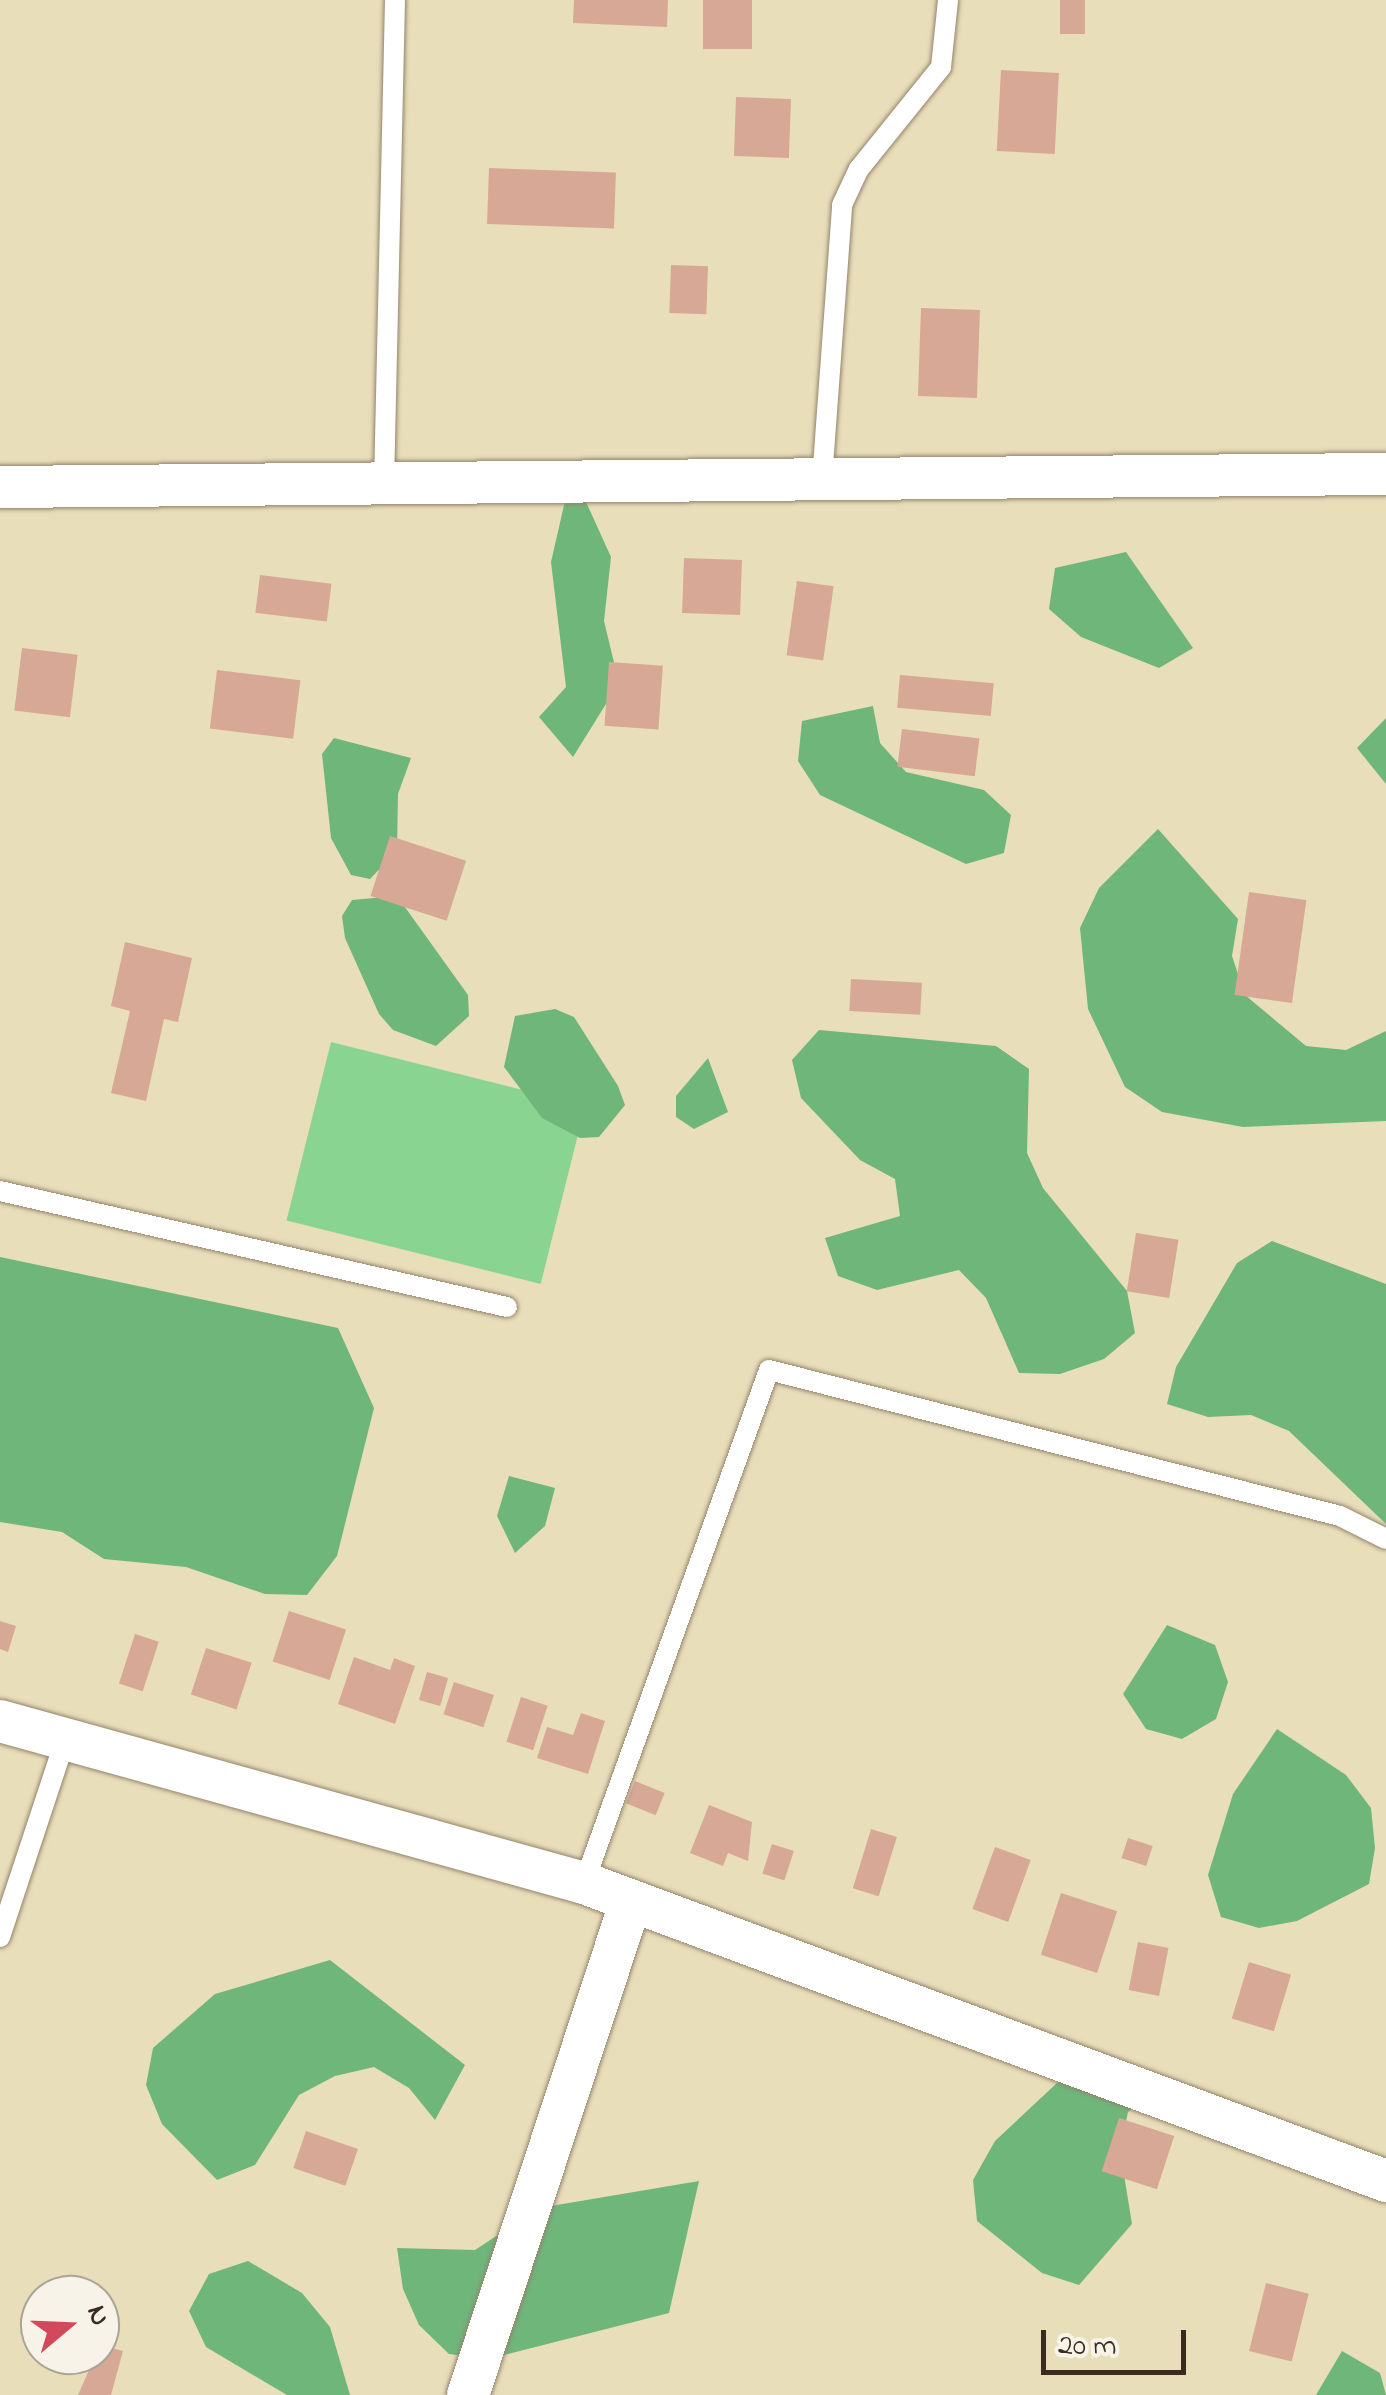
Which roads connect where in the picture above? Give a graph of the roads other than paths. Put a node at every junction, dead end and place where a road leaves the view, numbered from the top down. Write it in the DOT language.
graph roads {
  1 [pos="395,0"];
  2 [pos="948,0"];
  3 [pos="1386,474"];
  4 [pos="822,480"];
  5 [pos="384,486"];
  6 [pos="0,487"];
  7 [pos="0,1192"];
  8 [pos="507,1307"];
  9 [pos="1386,1538"];
  10 [pos="0,1721"];
  11 [pos="66,1742"];
  12 [pos="584,1883"];
  13 [pos="631,1901"];
  14 [pos="0,1938"];
  15 [pos="1386,2181"];
  16 [pos="468,2395"];
  1 -- 5 [label="lane"];
  2 -- 4 [label="lane"];
  3 -- 4 [label="street"];
  4 -- 5 [label="street"];
  5 -- 6 [label="street"];
  7 -- 8 [label="lane"];
  9 -- 12 [label="lane"];
  10 -- 11 [label="street"];
  11 -- 12 [label="street"];
  11 -- 14 [label="lane"];
  12 -- 13 [label="street"];
  13 -- 15 [label="street"];
  13 -- 16 [label="street"];
}
